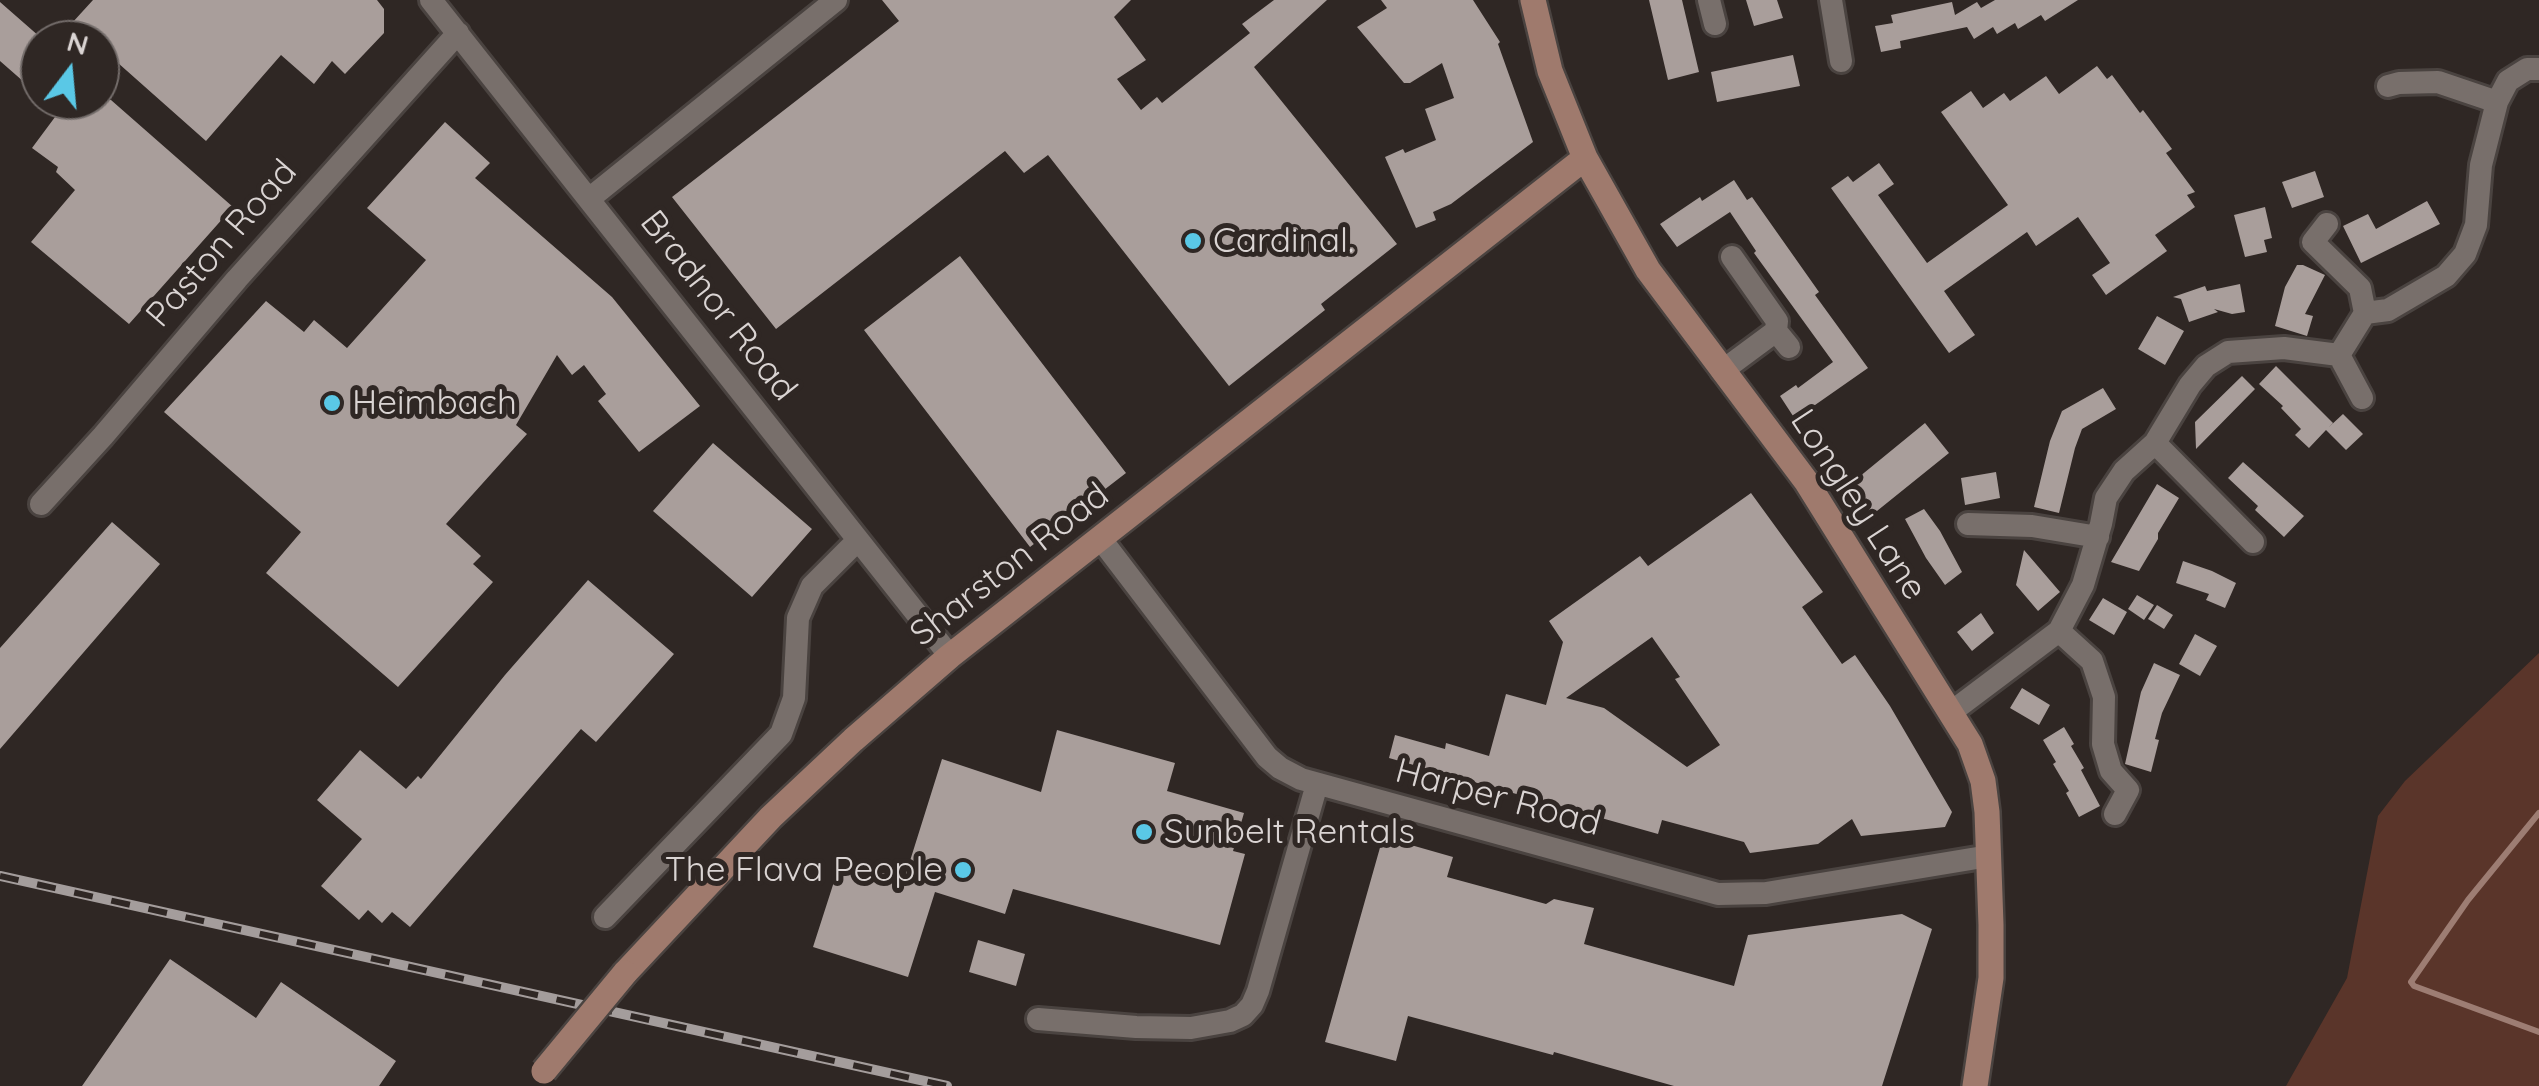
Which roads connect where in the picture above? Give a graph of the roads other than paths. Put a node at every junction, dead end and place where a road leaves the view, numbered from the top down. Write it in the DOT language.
graph roads {
  1 [pos="432,0"];
  2 [pos="836,0"];
  3 [pos="1533,0"];
  4 [pos="1709,0"];
  5 [pos="1831,0"];
  6 [pos="1715,24"];
  7 [pos="458,33"];
  8 [pos="1841,60"];
  9 [pos="2539,68"];
  10 [pos="2388,86"];
  11 [pos="2496,102"];
  12 [pos="1585,158"];
  13 [pos="589,199"];
  14 [pos="2327,224"];
  15 [pos="1732,257"];
  16 [pos="2365,313"];
  17 [pos="2339,355"];
  18 [pos="1722,370"];
  19 [pos="2362,398"];
  20 [pos="2156,444"];
  21 [pos="41,504"];
  22 [pos="1968,524"];
  23 [pos="2098,536"];
  24 [pos="1100,538"];
  25 [pos="858,540"];
  26 [pos="2254,542"];
  27 [pos="2059,631"];
  28 [pos="950,656"];
  29 [pos="1950,712"];
  30 [pos="1317,784"];
  31 [pos="2115,814"];
  32 [pos="1989,856"];
  33 [pos="605,917"];
  34 [pos="1038,1019"];
  35 [pos="538,1078"];
  36 [pos="1975,1086"];
  1 -- 7 [label="street, Bradnor Road"];
  2 -- 13 [label="street"];
  3 -- 12 [label="main road, Longley Lane"];
  4 -- 6 [label="street"];
  5 -- 8 [label="street"];
  7 -- 13 [label="street, Bradnor Road"];
  7 -- 21 [label="street, Paston Road"];
  9 -- 11 [label="street"];
  10 -- 11 [label="street"];
  11 -- 16 [label="street"];
  12 -- 18 [label="main road, Longley Lane"];
  12 -- 24 [label="main road, Sharston Road"];
  13 -- 25 [label="street, Bradnor Road"];
  14 -- 16 [label="street"];
  15 -- 18 [label="street"];
  16 -- 17 [label="street"];
  17 -- 19 [label="street"];
  17 -- 20 [label="street"];
  18 -- 29 [label="main road, Longley Lane"];
  20 -- 23 [label="street"];
  20 -- 26 [label="street"];
  22 -- 23 [label="street"];
  23 -- 27 [label="street"];
  24 -- 28 [label="main road, Sharston Road"];
  24 -- 30 [label="street, Harper Road"];
  25 -- 28 [label="street, Bradnor Road"];
  25 -- 33 [label="street"];
  27 -- 29 [label="street"];
  27 -- 31 [label="street"];
  28 -- 35 [label="main road, Sharston Road, bridge"];
  29 -- 32 [label="main road, Longley Lane"];
  30 -- 32 [label="street, Harper Road"];
  30 -- 34 [label="street"];
  32 -- 36 [label="main road, Longley Lane"];
}
